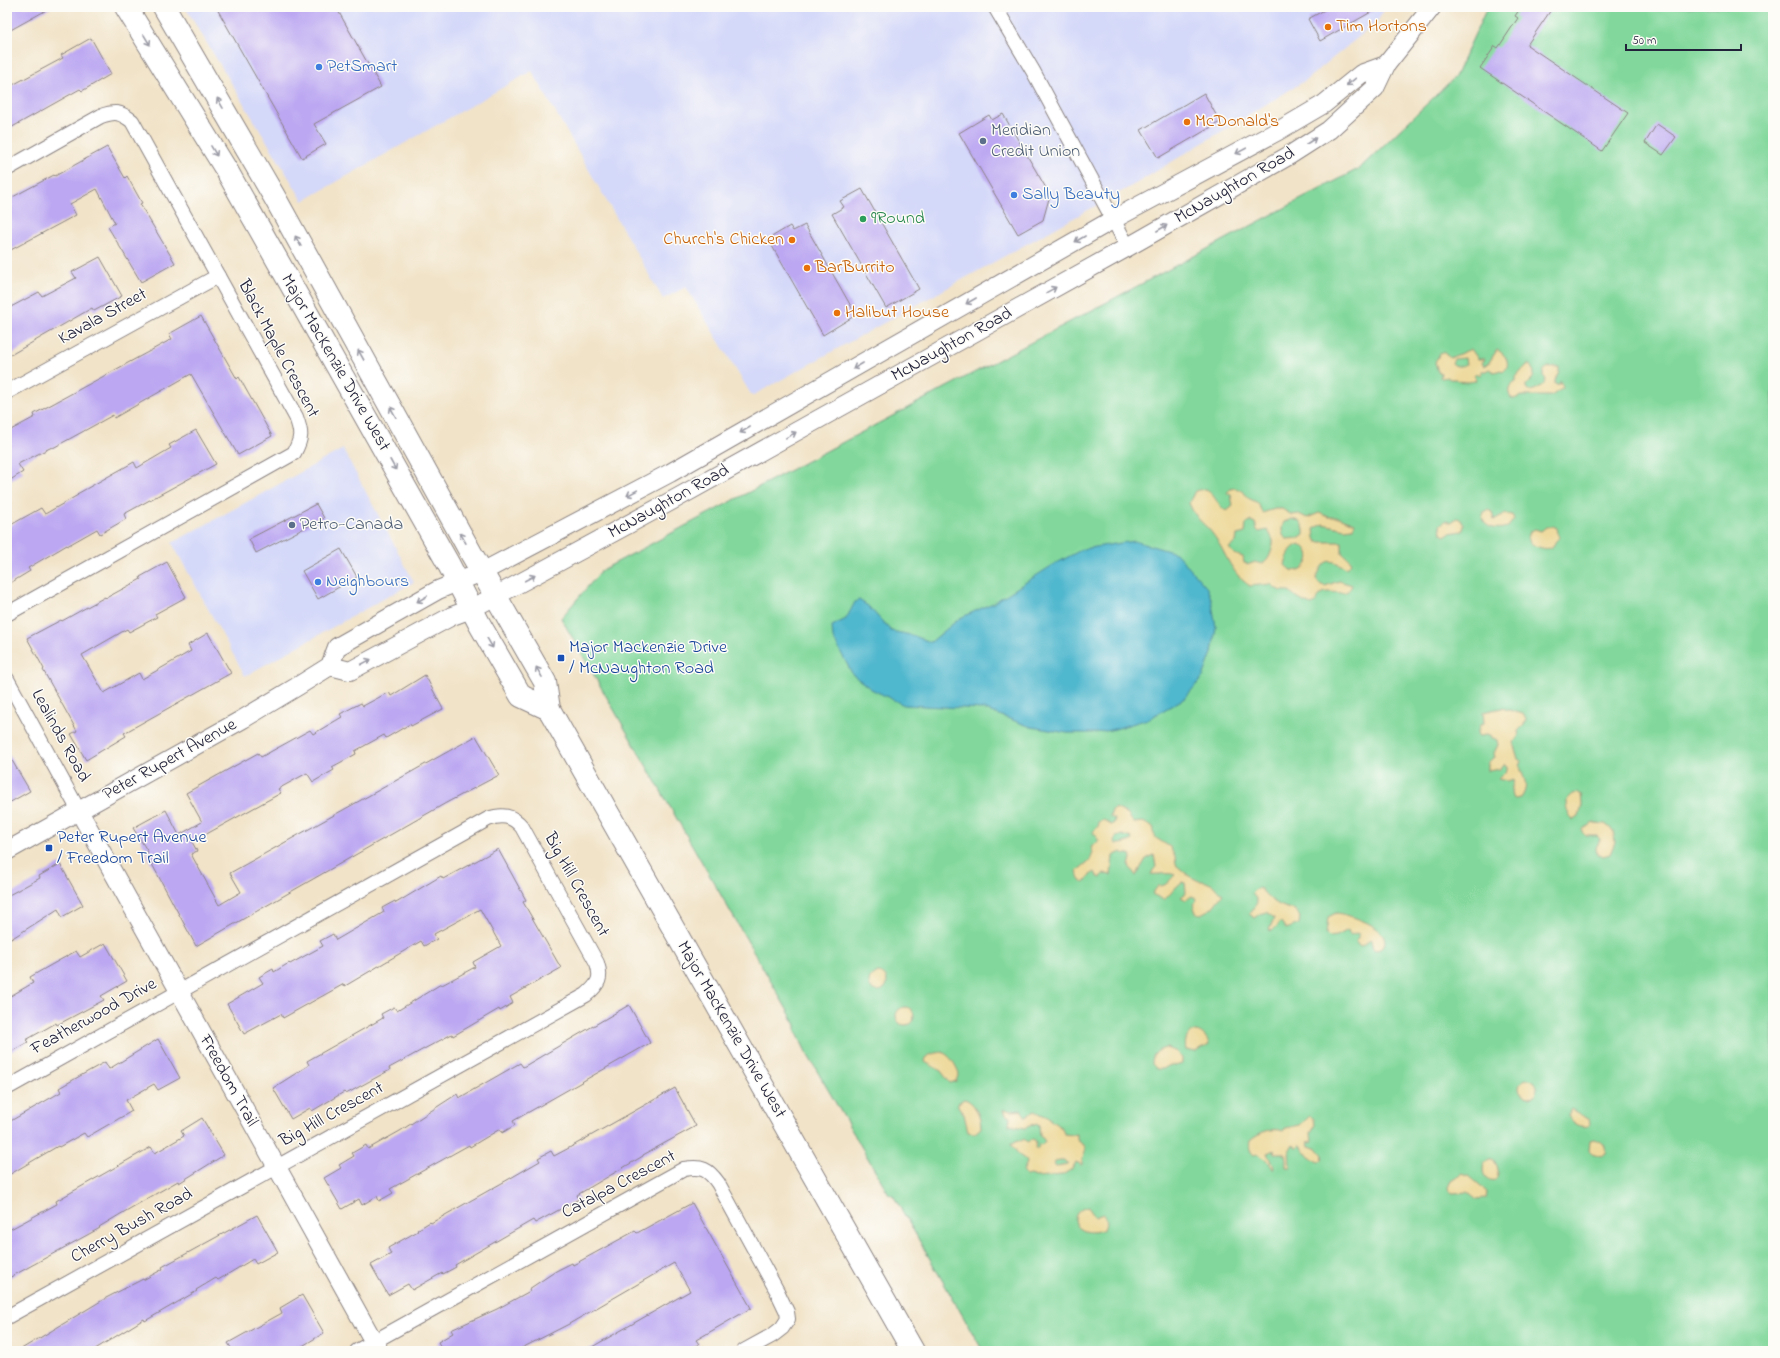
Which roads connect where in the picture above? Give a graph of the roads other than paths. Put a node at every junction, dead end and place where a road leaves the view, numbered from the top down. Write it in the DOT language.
graph roads {
  1 [pos="126,7"];
  2 [pos="164,7"];
  3 [pos="995,7"];
  4 [pos="1432,7"];
  5 [pos="1386,65"];
  6 [pos="7,169"];
  7 [pos="1114,219"];
  8 [pos="1128,247"];
  9 [pos="218,276"];
  10 [pos="7,392"];
  11 [pos="482,572"];
  12 [pos="458,583"];
  13 [pos="495,596"];
  14 [pos="471,609"];
  15 [pos="7,614"];
  16 [pos="330,666"];
  17 [pos="7,679"];
  18 [pos="549,709"];
  19 [pos="79,811"];
  20 [pos="7,851"];
  21 [pos="178,992"];
  22 [pos="7,1088"];
  23 [pos="276,1168"];
  24 [pos="7,1317"];
  25 [pos="376,1346"];
  26 [pos="357,1351"];
  27 [pos="744,1351"];
  28 [pos="913,1351"];
  1 -- 12 [label="main road, Major MacKenzie Drive West, one-way"];
  11 -- 2 [label="main road, Major MacKenzie Drive West, one-way"];
  3 -- 7 [label="street"];
  4 -- 5 [label="street, McNaughton Road"];
  5 -- 7 [label="street, McNaughton Road, one-way"];
  8 -- 5 [label="street, McNaughton Road, one-way"];
  6 -- 9 [label="street, Black Maple Crescent"];
  7 -- 8 [label="street"];
  7 -- 11 [label="street, McNaughton Road, one-way"];
  13 -- 8 [label="street, McNaughton Road, one-way"];
  9 -- 10 [label="street, Kavala Street"];
  9 -- 15 [label="street, Black Maple Crescent"];
  11 -- 12 [label="street, McNaughton Road"];
  11 -- 13 [label="main road, Major MacKenzie Drive West"];
  12 -- 14 [label="main road, Major MacKenzie Drive West"];
  12 -- 16 [label="street, one-way"];
  13 -- 14 [label="street, McNaughton Road"];
  18 -- 13 [label="main road, Major MacKenzie Drive West, one-way"];
  16 -- 14 [label="street, one-way"];
  14 -- 18 [label="main road, Major MacKenzie Drive West, one-way"];
  16 -- 19 [label="street, Peter Rupert Avenue"];
  17 -- 19 [label="street, Lealinds Road"];
  18 -- 28 [label="main road, Major MacKenzie Drive West"];
  19 -- 20 [label="street, Peter Rupert Avenue"];
  19 -- 21 [label="street, Freedom Trail"];
  21 -- 22 [label="street, Featherwood Drive"];
  21 -- 23 [label="street, Freedom Trail"];
  21 -- 23 [label="street, Big Hill Crescent"];
  23 -- 24 [label="street, Cherry Bush Road"];
  23 -- 25 [label="street, Freedom Trail"];
  25 -- 26 [label="street, Catalpa Crescent"];
  25 -- 27 [label="street, Catalpa Crescent"];
}
